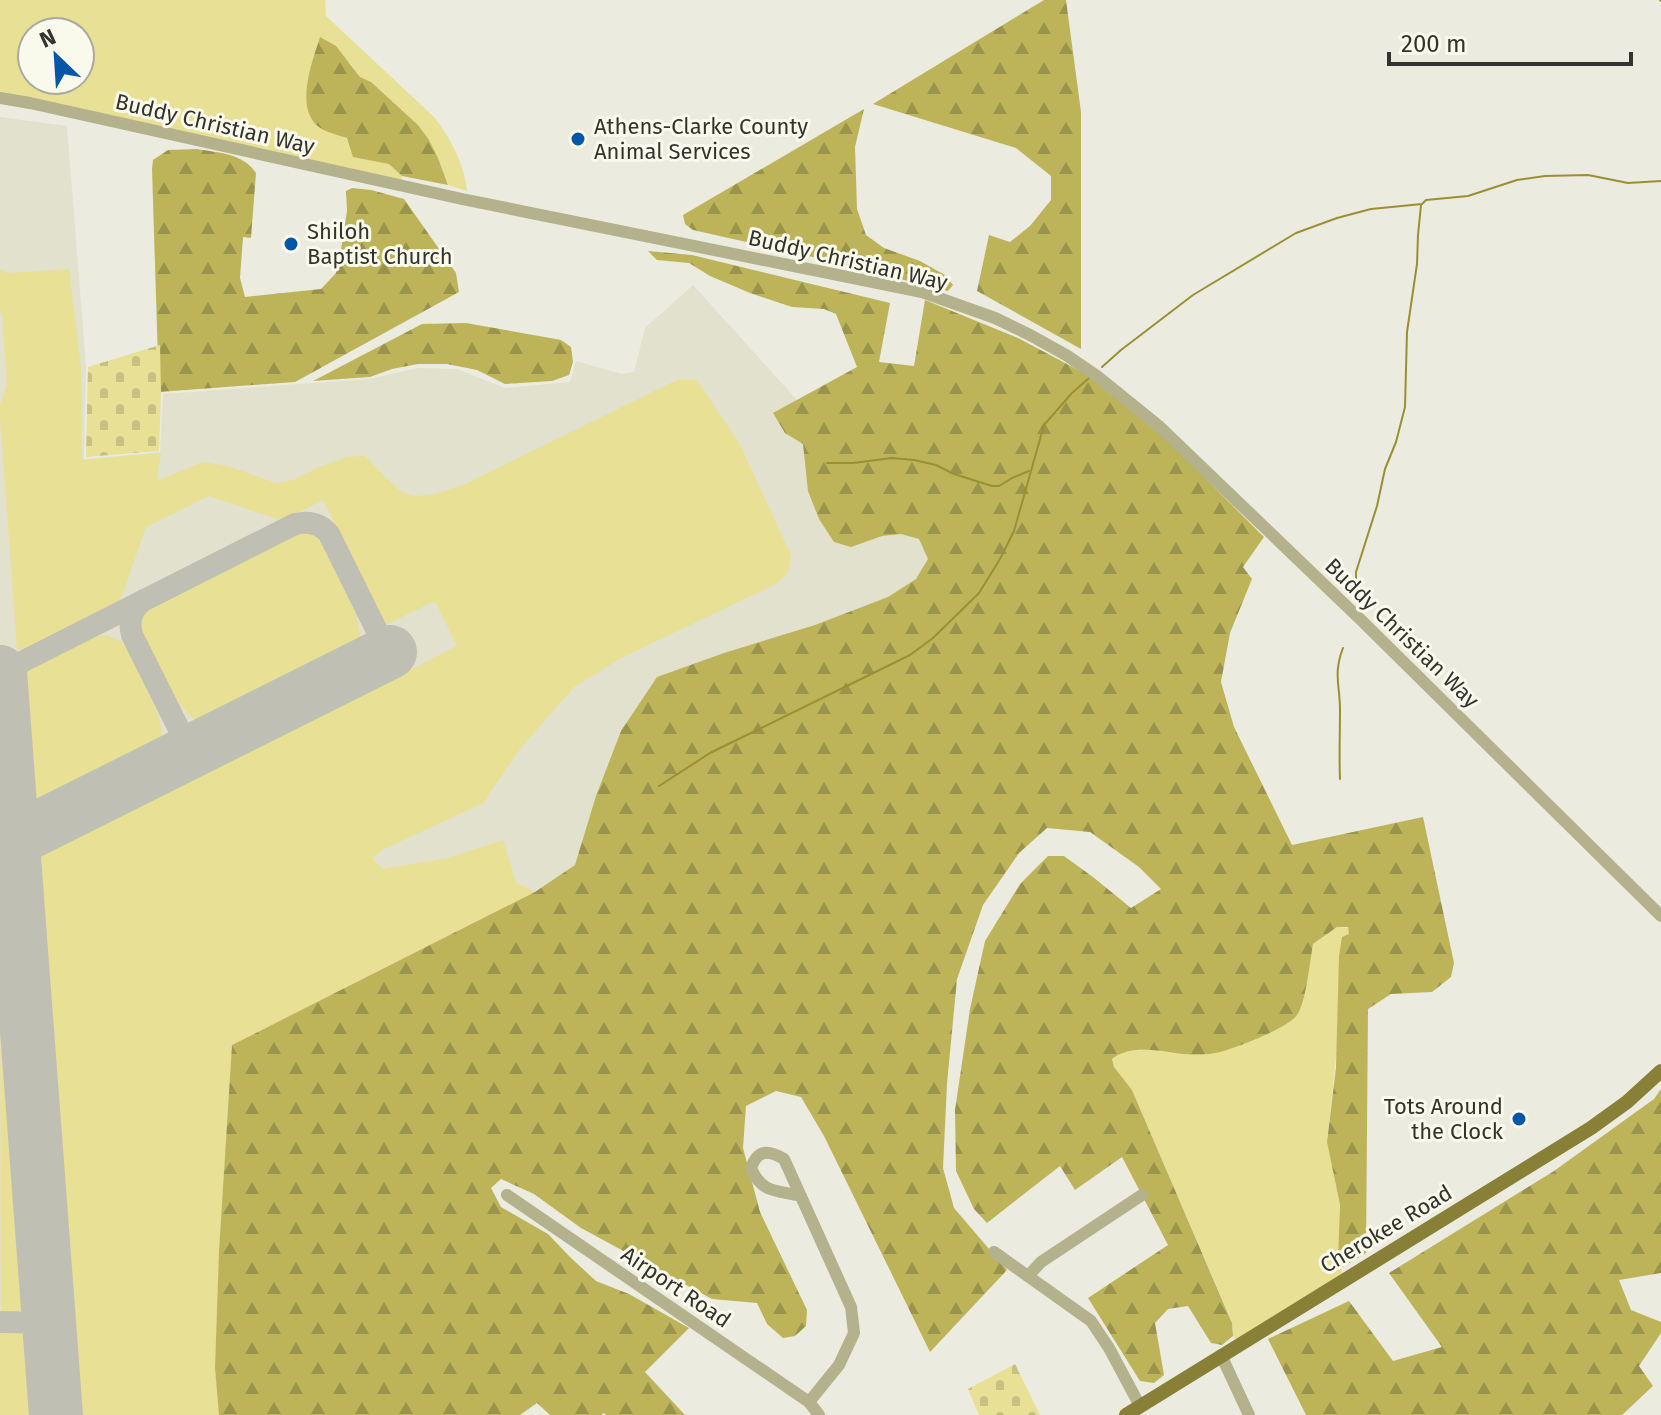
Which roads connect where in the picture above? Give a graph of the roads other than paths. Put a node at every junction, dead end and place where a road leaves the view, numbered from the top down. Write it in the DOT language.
graph roads {
  1 [pos="0,98"];
  2 [pos="1661,916"];
  3 [pos="1661,1071"];
  4 [pos="507,1195"];
  5 [pos="1142,1195"];
  6 [pos="801,1196"];
  7 [pos="994,1252"];
  8 [pos="1028,1276"];
  9 [pos="1221,1355"];
  10 [pos="809,1402"];
  11 [pos="1140,1406"];
  12 [pos="819,1415"];
  13 [pos="1126,1415"];
  14 [pos="1249,1415"];
  1 -- 2 [label="street, Buddy Christian Way"];
  3 -- 9 [label="main road, Cherokee Road"];
  4 -- 10 [label="street, Airport Road"];
  5 -- 8 [label="street"];
  6 -- 10 [label="street"];
  7 -- 8 [label="street"];
  8 -- 11 [label="street"];
  9 -- 11 [label="main road, Cherokee Road"];
  9 -- 14 [label="street"];
  10 -- 12 [label="street, Airport Road"];
  11 -- 13 [label="main road, Cherokee Road"];
}
